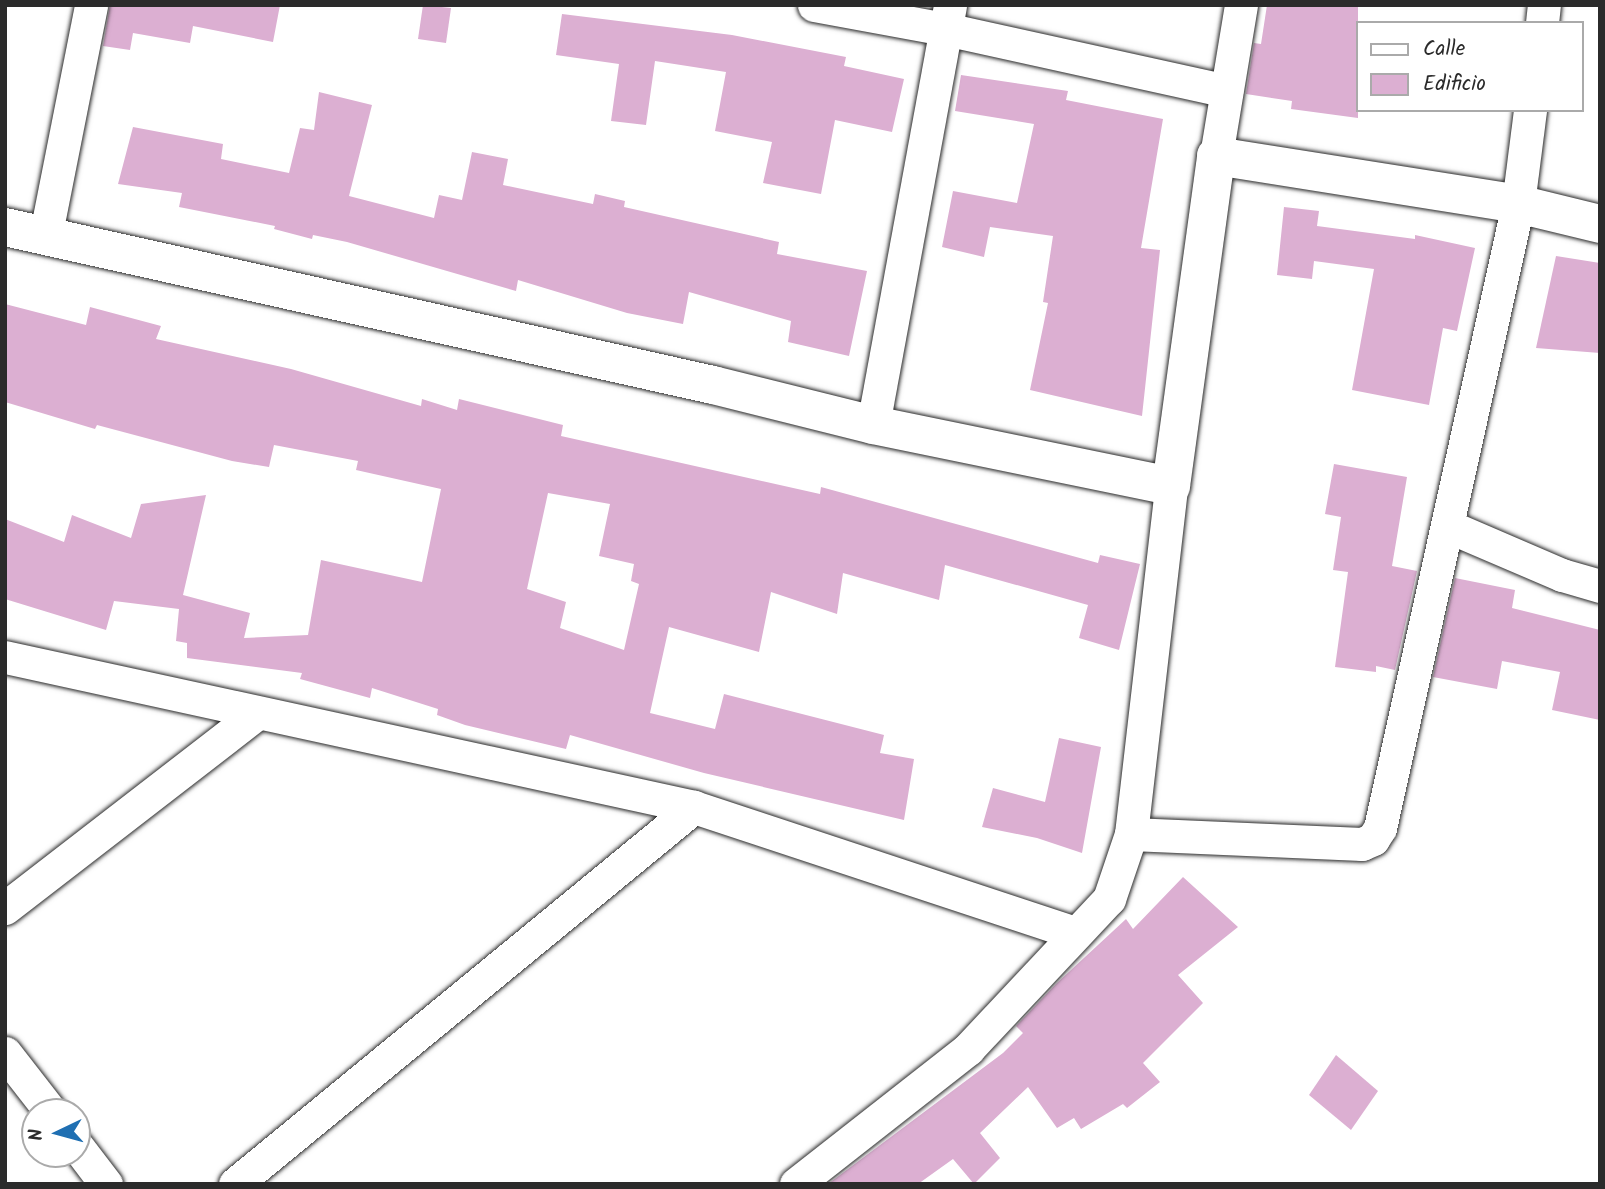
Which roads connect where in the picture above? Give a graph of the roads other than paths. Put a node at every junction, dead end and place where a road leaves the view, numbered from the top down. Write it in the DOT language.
graph roads {
  1 [pos="91,5"];
  2 [pos="814,5"];
  3 [pos="1241,5"];
  4 [pos="947,17"];
  5 [pos="1226,91"];
  6 [pos="1530,112"];
  7 [pos="1216,156"];
  8 [pos="1518,204"];
  9 [pos="1600,224"];
  10 [pos="5,227"];
  11 [pos="46,233"];
  12 [pos="873,425"];
  13 [pos="1171,486"];
  14 [pos="1450,527"];
  15 [pos="1600,586"];
  16 [pos="5,657"];
  17 [pos="256,715"];
  18 [pos="694,807"];
  19 [pos="1131,834"];
  20 [pos="5,908"];
  21 [pos="1076,933"];
  22 [pos="5,1053"];
  23 [pos="40,1098"];
  24 [pos="91,1164"];
  25 [pos="106,1184"];
  26 [pos="235,1184"];
  27 [pos="796,1184"];
  1 -- 11 [label="street"];
  2 -- 4 [label="street"];
  3 -- 5 [label="street"];
  4 -- 5 [label="street"];
  4 -- 12 [label="street"];
  5 -- 7 [label="street"];
  6 -- 8 [label="street"];
  7 -- 8 [label="street"];
  7 -- 13 [label="street"];
  8 -- 9 [label="street"];
  8 -- 14 [label="street"];
  10 -- 11 [label="street"];
  11 -- 12 [label="street"];
  12 -- 13 [label="street"];
  13 -- 19 [label="street"];
  14 -- 15 [label="street"];
  14 -- 19 [label="street"];
  16 -- 17 [label="street"];
  17 -- 18 [label="street"];
  17 -- 20 [label="street"];
  18 -- 21 [label="street"];
  18 -- 26 [label="street"];
  19 -- 21 [label="street"];
  21 -- 27 [label="street"];
  22 -- 23 [label="street"];
  24 -- 25 [label="street"];
}
